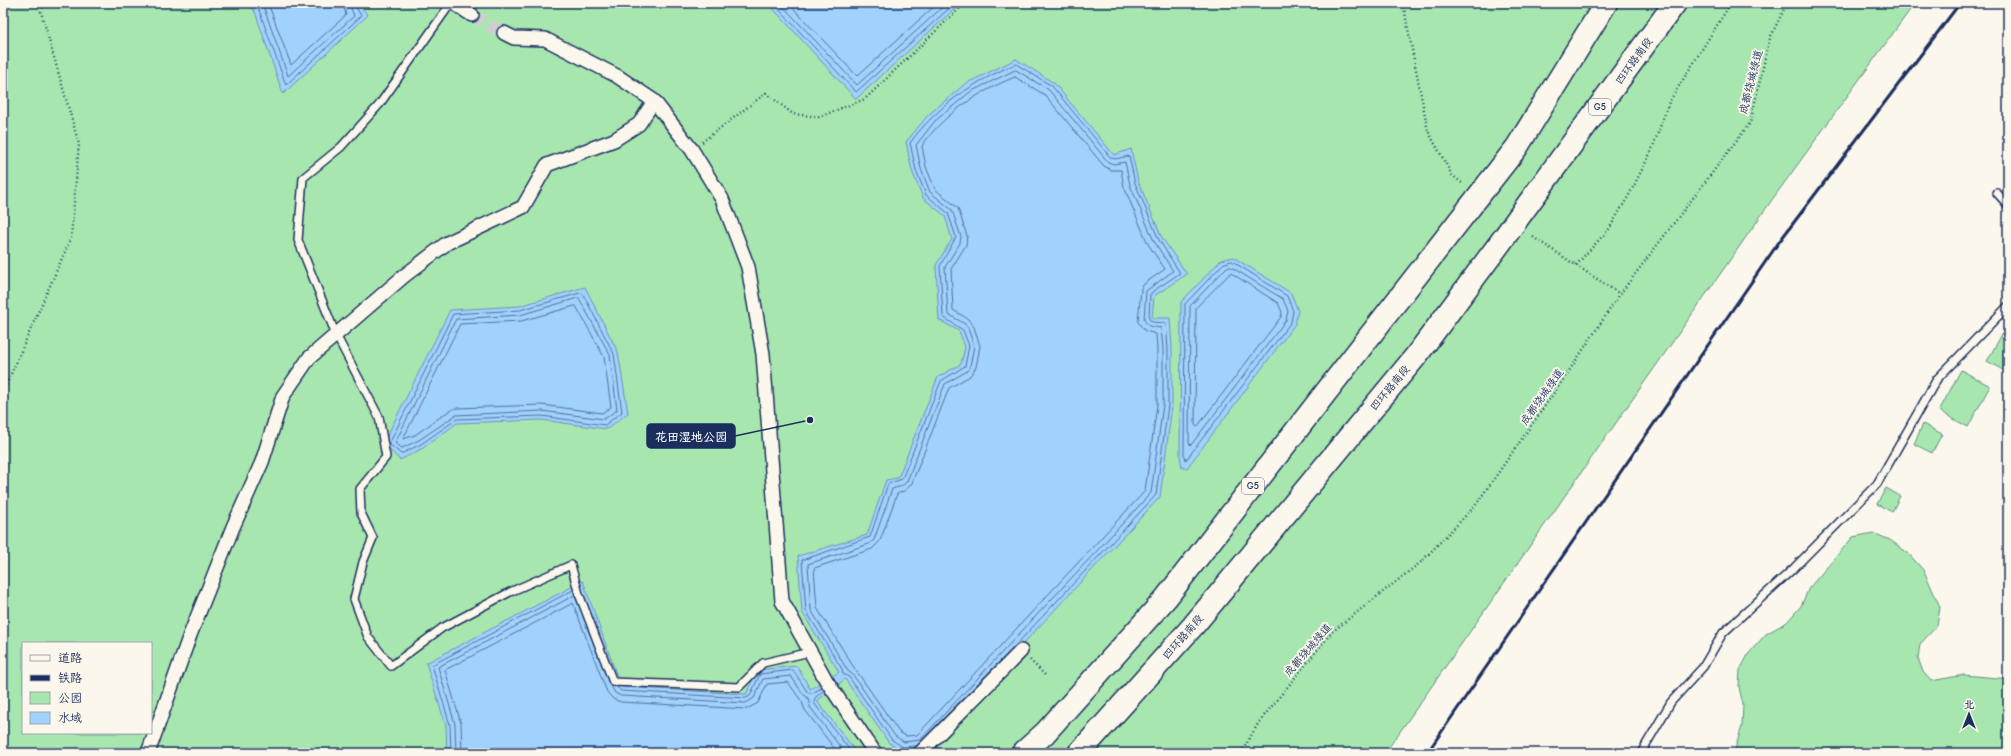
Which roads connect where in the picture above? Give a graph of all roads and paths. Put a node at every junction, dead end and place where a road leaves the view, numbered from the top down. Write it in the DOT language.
graph roads {
  1 [pos="44,3"];
  2 [pos="451,3"];
  3 [pos="454,3"];
  4 [pos="965,3"];
  5 [pos="1403,3"];
  6 [pos="1606,3"];
  7 [pos="1675,3"];
  8 [pos="1731,3"];
  9 [pos="1787,3"];
  10 [pos="472,15"];
  11 [pos="504,33"];
  12 [pos="654,101"];
  13 [pos="692,150"];
  14 [pos="1462,183"];
  15 [pos="1997,192"];
  16 [pos="2008,205"];
  17 [pos="1532,237"];
  18 [pos="1576,265"];
  19 [pos="1620,294"];
  20 [pos="2008,306"];
  21 [pos="336,335"];
  22 [pos="3,392"];
  23 [pos="1021,651"];
  24 [pos="810,652"];
  25 [pos="1045,676"];
  26 [pos="148,753"];
  27 [pos="875,753"];
  28 [pos="920,753"];
  29 [pos="1023,753"];
  30 [pos="1078,753"];
  31 [pos="1241,753"];
  32 [pos="1642,753"];
  1 -- 22 [label="path"];
  2 -- 21 [label="lane"];
  3 -- 10 [label="street"];
  4 -- 13 [label="path"];
  5 -- 14 [label="path"];
  6 -- 29 [label="highway, G5, bridge"];
  7 -- 30 [label="highway, 四环路南段 / G5, bridge"];
  8 -- 18 [label="path"];
  9 -- 19 [label="path, 成都绕城绿道"];
  11 -- 12 [label="street"];
  12 -- 13 [label="street"];
  12 -- 21 [label="street"];
  13 -- 24 [label="street"];
  15 -- 16 [label="lane"];
  17 -- 18 [label="path"];
  18 -- 19 [label="path"];
  19 -- 31 [label="path, 成都绕城绿道"];
  20 -- 32 [label="lane"];
  21 -- 24 [label="lane"];
  21 -- 26 [label="street"];
  23 -- 25 [label="path"];
  23 -- 28 [label="street"];
  24 -- 27 [label="street"];
}
